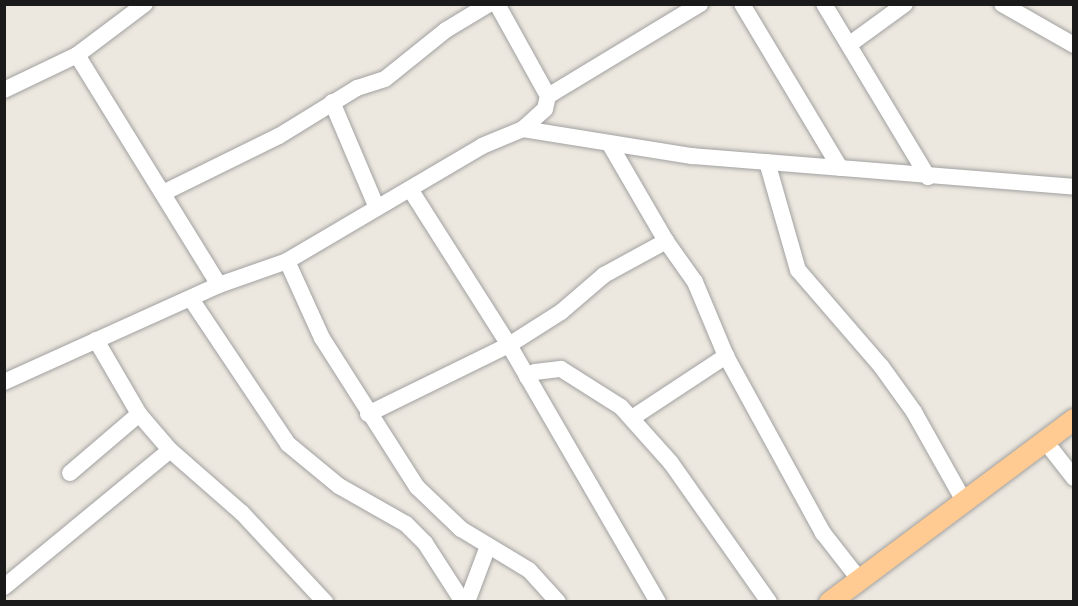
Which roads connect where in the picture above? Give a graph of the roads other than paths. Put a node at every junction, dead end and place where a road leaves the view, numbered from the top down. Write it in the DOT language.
graph roads {
  1 [pos="145,4"];
  2 [pos="489,4"];
  3 [pos="497,4"];
  4 [pos="700,4"];
  5 [pos="742,4"];
  6 [pos="824,4"];
  7 [pos="905,4"];
  8 [pos="1002,4"];
  9 [pos="850,44"];
  10 [pos="1074,45"];
  11 [pos="77,55"];
  12 [pos="4,90"];
  13 [pos="548,96"];
  14 [pos="332,102"];
  15 [pos="523,129"];
  16 [pos="609,143"];
  17 [pos="767,162"];
  18 [pos="840,168"];
  19 [pos="928,177"];
  20 [pos="1074,187"];
  21 [pos="410,189"];
  22 [pos="163,193"];
  23 [pos="377,207"];
  24 [pos="666,241"];
  25 [pos="287,261"];
  26 [pos="219,285"];
  27 [pos="191,299"];
  28 [pos="96,339"];
  29 [pos="509,345"];
  30 [pos="726,356"];
  31 [pos="527,377"];
  32 [pos="4,382"];
  33 [pos="139,414"];
  34 [pos="368,414"];
  35 [pos="632,418"];
  36 [pos="1074,419"];
  37 [pos="1045,441"];
  38 [pos="170,450"];
  39 [pos="70,474"];
  40 [pos="1074,478"];
  41 [pos="964,501"];
  42 [pos="488,546"];
  43 [pos="859,579"];
  44 [pos="4,587"];
  45 [pos="325,602"];
  46 [pos="465,602"];
  47 [pos="558,602"];
  48 [pos="658,602"];
  49 [pos="769,602"];
  50 [pos="829,602"];
  1 -- 11 [label="street"];
  2 -- 14 [label="street"];
  3 -- 13 [label="street"];
  4 -- 13 [label="street"];
  5 -- 18 [label="street"];
  6 -- 9 [label="street"];
  7 -- 9 [label="street"];
  8 -- 10 [label="street"];
  9 -- 19 [label="street"];
  11 -- 12 [label="street"];
  11 -- 22 [label="street"];
  13 -- 15 [label="street"];
  14 -- 22 [label="street"];
  14 -- 23 [label="street"];
  15 -- 16 [label="street"];
  15 -- 21 [label="street"];
  16 -- 17 [label="street"];
  16 -- 24 [label="street"];
  17 -- 18 [label="street"];
  17 -- 41 [label="street"];
  18 -- 19 [label="street"];
  19 -- 20 [label="street"];
  21 -- 23 [label="street"];
  21 -- 29 [label="street"];
  22 -- 26 [label="street"];
  23 -- 25 [label="street"];
  24 -- 29 [label="street"];
  24 -- 30 [label="street"];
  25 -- 26 [label="street"];
  25 -- 34 [label="street"];
  26 -- 27 [label="street"];
  27 -- 28 [label="street"];
  27 -- 46 [label="street"];
  28 -- 32 [label="street"];
  28 -- 33 [label="street"];
  29 -- 31 [label="street"];
  29 -- 34 [label="street"];
  30 -- 35 [label="street"];
  30 -- 43 [label="street"];
  31 -- 35 [label="street"];
  31 -- 48 [label="street"];
  33 -- 38 [label="street"];
  33 -- 39 [label="street"];
  34 -- 42 [label="street"];
  35 -- 49 [label="street"];
  36 -- 37 [label="main road"];
  37 -- 40 [label="street"];
  37 -- 41 [label="main road"];
  38 -- 44 [label="street"];
  38 -- 45 [label="street"];
  41 -- 43 [label="main road"];
  42 -- 46 [label="street"];
  42 -- 47 [label="street"];
  43 -- 50 [label="main road"];
}
